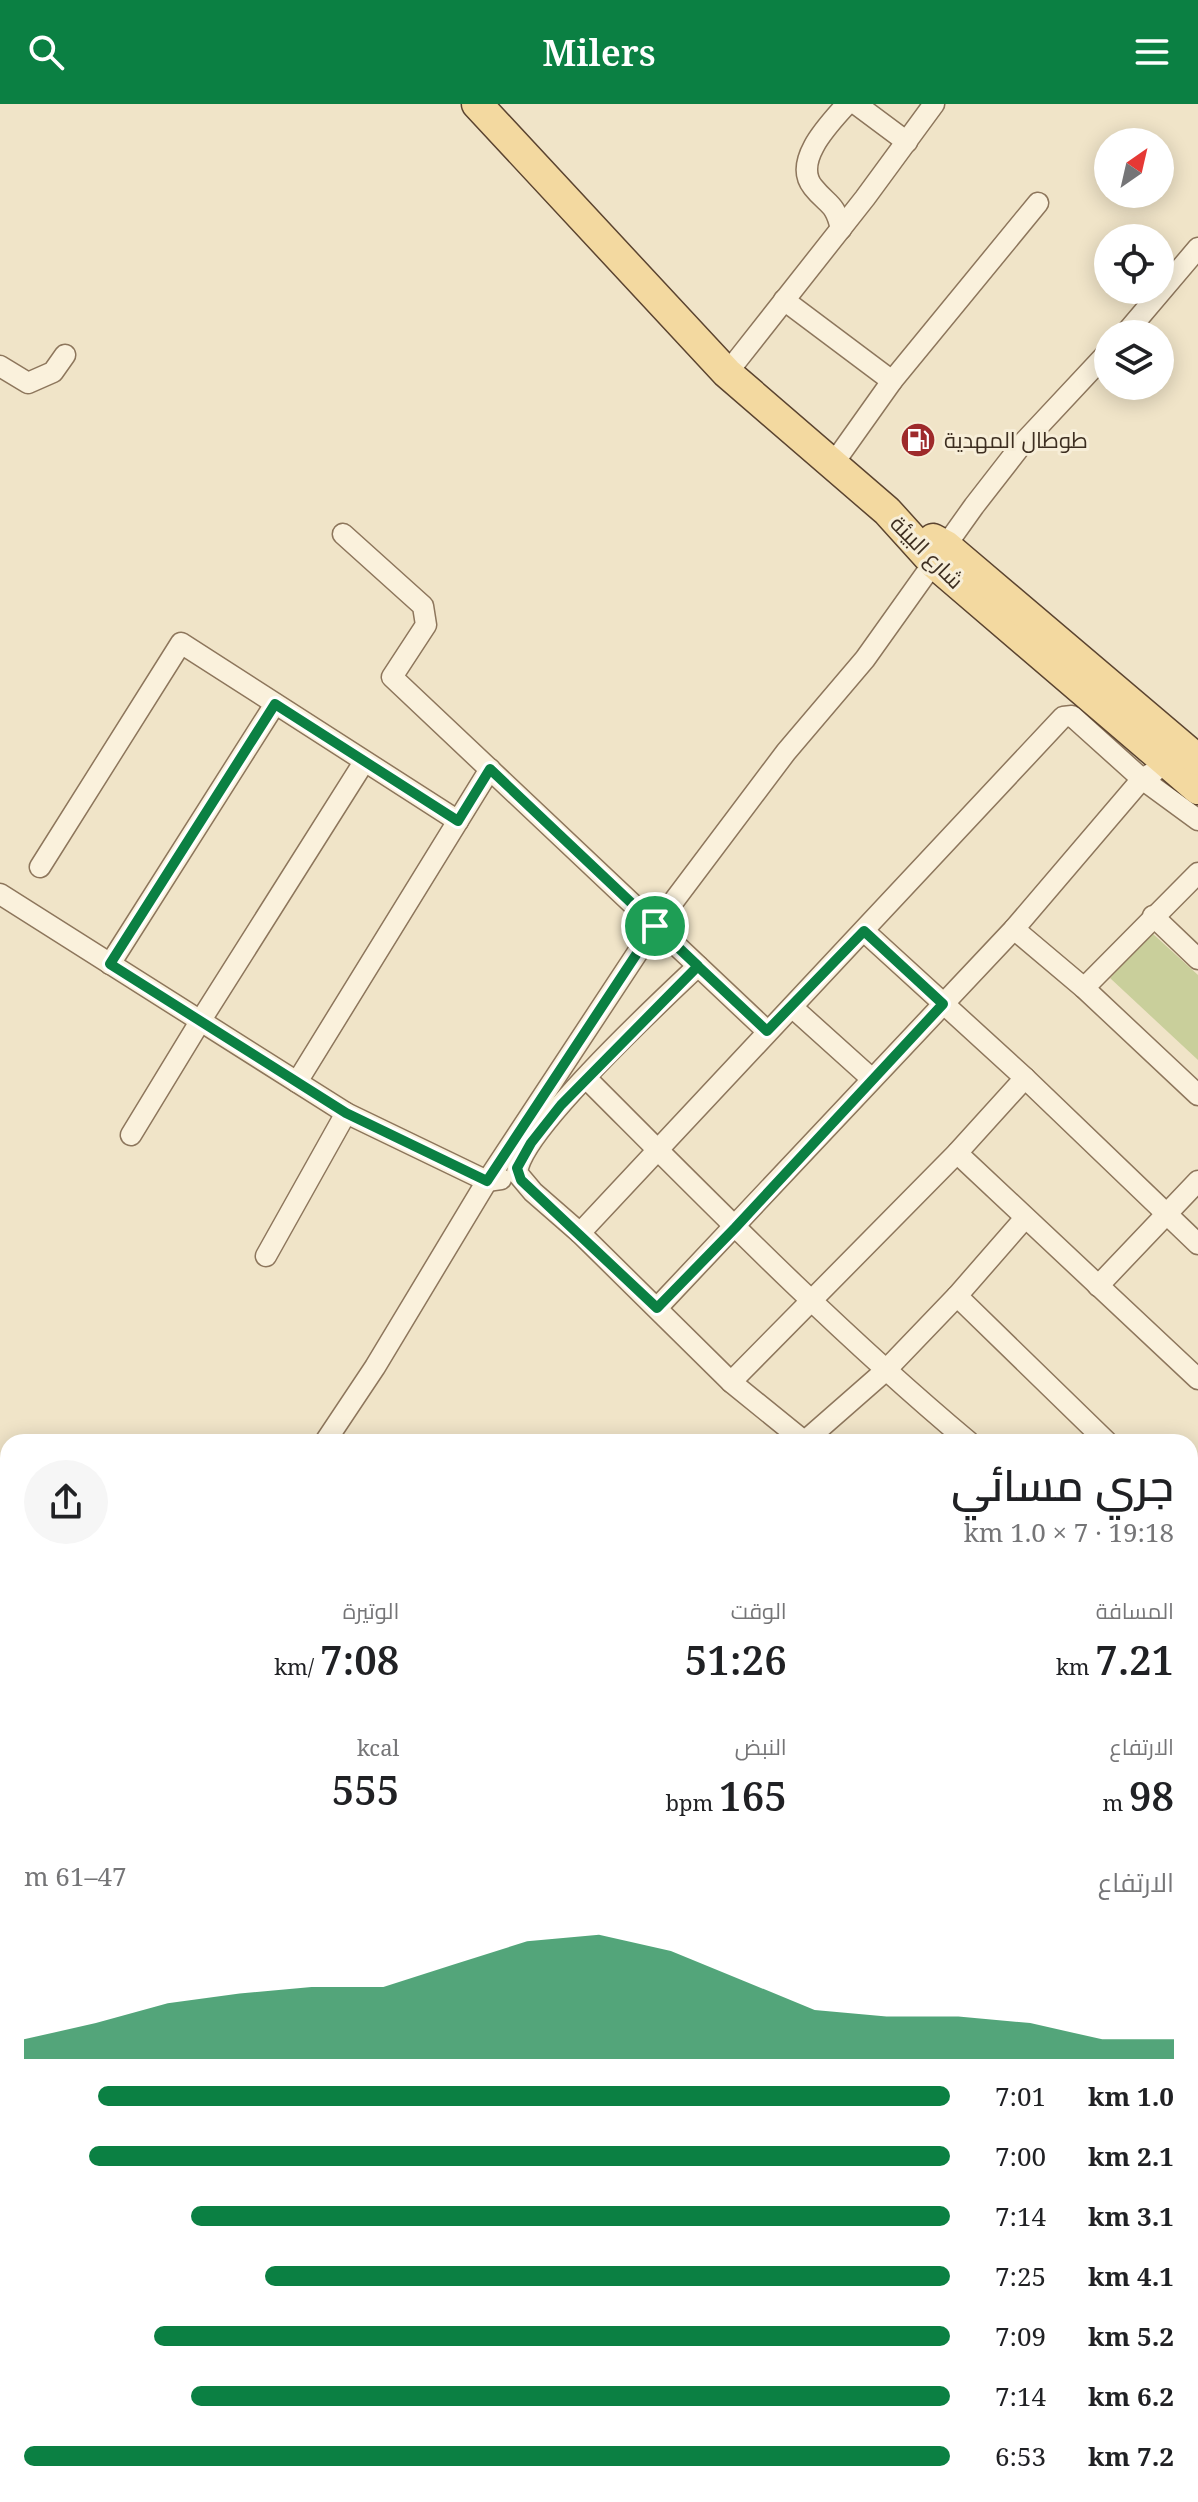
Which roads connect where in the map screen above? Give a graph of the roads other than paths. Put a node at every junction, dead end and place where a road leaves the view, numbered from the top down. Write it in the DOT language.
graph roads {
  1 [pos="477,104"];
  2 [pos="847,104"];
  3 [pos="856,104"];
  4 [pos="934,104"];
  5 [pos="907,142"];
  6 [pos="1038,203"];
  7 [pos="841,229"];
  8 [pos="1198,248"];
  9 [pos="784,300"];
  10 [pos="1137,320"];
  11 [pos="65,355"];
  12 [pos="0,366"];
  13 [pos="1094,367"];
  14 [pos="727,373"];
  15 [pos="892,381"];
  16 [pos="833,464"];
  17 [pos="343,534"];
  18 [pos="940,554"];
  19 [pos="275,704"];
  20 [pos="1179,760"];
  21 [pos="364,762"];
  22 [pos="490,769"];
  23 [pos="1198,789"];
  24 [pos="1198,820"];
  25 [pos="458,821"];
  26 [pos="40,867"];
  27 [pos="1198,873"];
  28 [pos="0,894"];
  29 [pos="1153,916"];
  30 [pos="655,926"];
  31 [pos="1014,929"];
  32 [pos="864,931"];
  33 [pos="1198,959"];
  34 [pos="110,964"];
  35 [pos="698,966"];
  36 [pos="1084,988"];
  37 [pos="943,1004"];
  38 [pos="792,1007"];
  39 [pos="201,1020"];
  40 [pos="767,1031"];
  41 [pos="586,1078"];
  42 [pos="1025,1078"];
  43 [pos="872,1079"];
  44 [pos="297,1082"];
  45 [pos="1198,1095"];
  46 [pos="346,1113"];
  47 [pos="131,1135"];
  48 [pos="656,1148"];
  49 [pos="957,1153"];
  50 [pos="519,1177"];
  51 [pos="487,1181"];
  52 [pos="1198,1181"];
  53 [pos="1166,1214"];
  54 [pos="1025,1218"];
  55 [pos="735,1228"];
  56 [pos="580,1233"];
  57 [pos="1198,1244"];
  58 [pos="266,1256"];
  59 [pos="1098,1286"];
  60 [pos="957,1296"];
  61 [pos="812,1302"];
  62 [pos="657,1308"];
  63 [pos="885,1371"];
  64 [pos="1198,1379"];
  65 [pos="731,1382"];
  66 [pos="330,1434"];
  67 [pos="794,1434"];
  68 [pos="813,1434"];
  69 [pos="960,1434"];
  70 [pos="1099,1434"];
  1 -- 14 [label="main road, شارع البيئة"];
  2 -- 7 [label="street"];
  3 -- 5 [label="street"];
  4 -- 5 [label="street"];
  5 -- 7 [label="street"];
  6 -- 15 [label="street"];
  7 -- 9 [label="street"];
  8 -- 10 [label="street"];
  9 -- 14 [label="street"];
  9 -- 15 [label="street"];
  11 -- 12 [label="street"];
  13 -- 18 [label="street"];
  14 -- 16 [label="main road, شارع البيئة"];
  15 -- 16 [label="street"];
  16 -- 18 [label="main road, شارع البيئة"];
  17 -- 22 [label="street"];
  18 -- 20 [label="main road, شارع البيئة"];
  18 -- 30 [label="street"];
  19 -- 21 [label="street"];
  19 -- 26 [label="street"];
  19 -- 34 [label="street"];
  20 -- 23 [label="main road, شارع البيئة"];
  20 -- 24 [label="street"];
  20 -- 31 [label="street"];
  20 -- 32 [label="street"];
  21 -- 25 [label="street"];
  21 -- 39 [label="street"];
  22 -- 25 [label="street"];
  22 -- 30 [label="street"];
  25 -- 44 [label="street"];
  27 -- 29 [label="street"];
  28 -- 34 [label="street"];
  29 -- 33 [label="street"];
  29 -- 36 [label="street"];
  30 -- 35 [label="street"];
  30 -- 51 [label="street"];
  31 -- 36 [label="street"];
  31 -- 37 [label="street"];
  32 -- 37 [label="street"];
  32 -- 38 [label="street"];
  34 -- 39 [label="street"];
  35 -- 40 [label="street"];
  35 -- 41 [label="street"];
  36 -- 45 [label="street"];
  37 -- 42 [label="street"];
  37 -- 43 [label="street"];
  38 -- 40 [label="street"];
  38 -- 43 [label="street"];
  39 -- 44 [label="street"];
  39 -- 47 [label="street"];
  40 -- 48 [label="street"];
  41 -- 48 [label="street"];
  41 -- 50 [label="street"];
  42 -- 49 [label="street"];
  42 -- 53 [label="street"];
  43 -- 55 [label="street"];
  44 -- 46 [label="street"];
  46 -- 51 [label="street"];
  46 -- 58 [label="street"];
  48 -- 55 [label="street"];
  48 -- 56 [label="street"];
  49 -- 54 [label="street"];
  49 -- 61 [label="street"];
  50 -- 51 [label="street"];
  50 -- 56 [label="street"];
  51 -- 66 [label="street"];
  52 -- 53 [label="street"];
  53 -- 57 [label="street"];
  53 -- 59 [label="street"];
  54 -- 59 [label="street"];
  54 -- 60 [label="street"];
  55 -- 61 [label="street"];
  55 -- 62 [label="street"];
  56 -- 62 [label="street"];
  59 -- 64 [label="street"];
  60 -- 63 [label="street"];
  60 -- 70 [label="street"];
  61 -- 63 [label="street"];
  61 -- 65 [label="street"];
  62 -- 65 [label="street"];
  63 -- 68 [label="street"];
  63 -- 69 [label="street"];
  65 -- 67 [label="street"];
}
